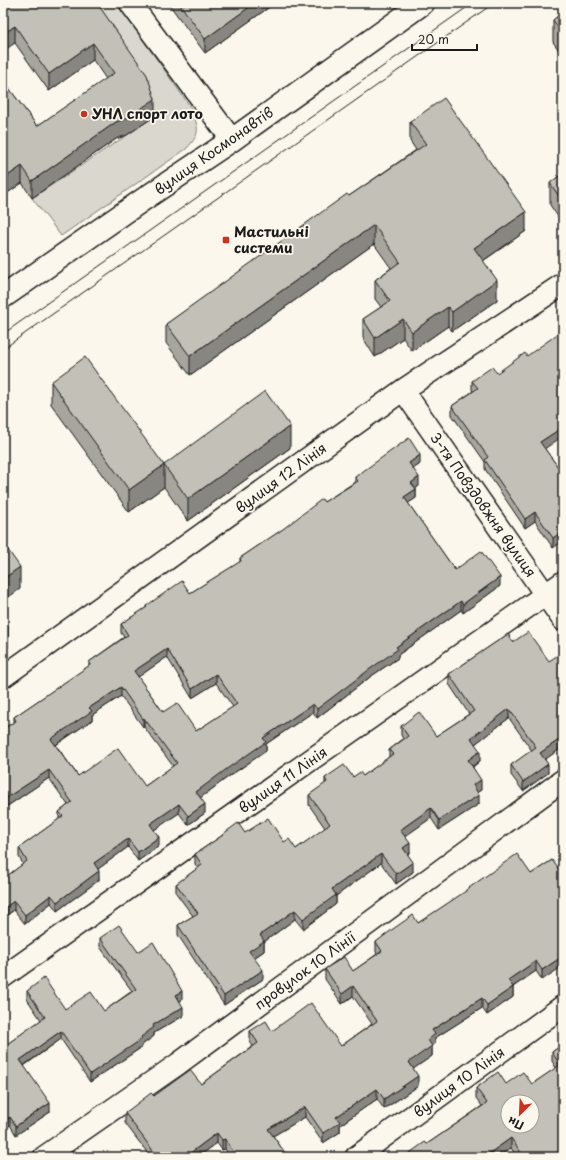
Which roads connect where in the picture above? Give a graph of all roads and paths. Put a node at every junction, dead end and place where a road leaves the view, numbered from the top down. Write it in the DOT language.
graph roads {
  1 [pos="130,3"];
  2 [pos="423,3"];
  3 [pos="232,140"];
  4 [pos="563,284"];
  5 [pos="3,297"];
  6 [pos="403,390"];
  7 [pos="563,582"];
  8 [pos="545,595"];
  9 [pos="563,620"];
  10 [pos="3,677"];
  11 [pos="563,780"];
  12 [pos="3,977"];
  13 [pos="563,1006"];
  14 [pos="44,1157"];
  15 [pos="356,1157"];
  1 -- 3 [label="street"];
  2 -- 3 [label="main road, вулиця Космонавтів"];
  3 -- 5 [label="main road, вулиця Космонавтів"];
  4 -- 6 [label="street, вулиця 12 Лінія"];
  6 -- 8 [label="street, 3-тя Повздовжня вулиця"];
  6 -- 10 [label="street, вулиця 12 Лінія"];
  7 -- 8 [label="street, вулиця 11 Лінія"];
  8 -- 9 [label="street, 3-тя Повздовжня вулиця"];
  8 -- 12 [label="street, вулиця 11 Лінія"];
  11 -- 14 [label="street, провулок 10 Лінії"];
  13 -- 15 [label="street, вулиця 10 Лінія"];
}
